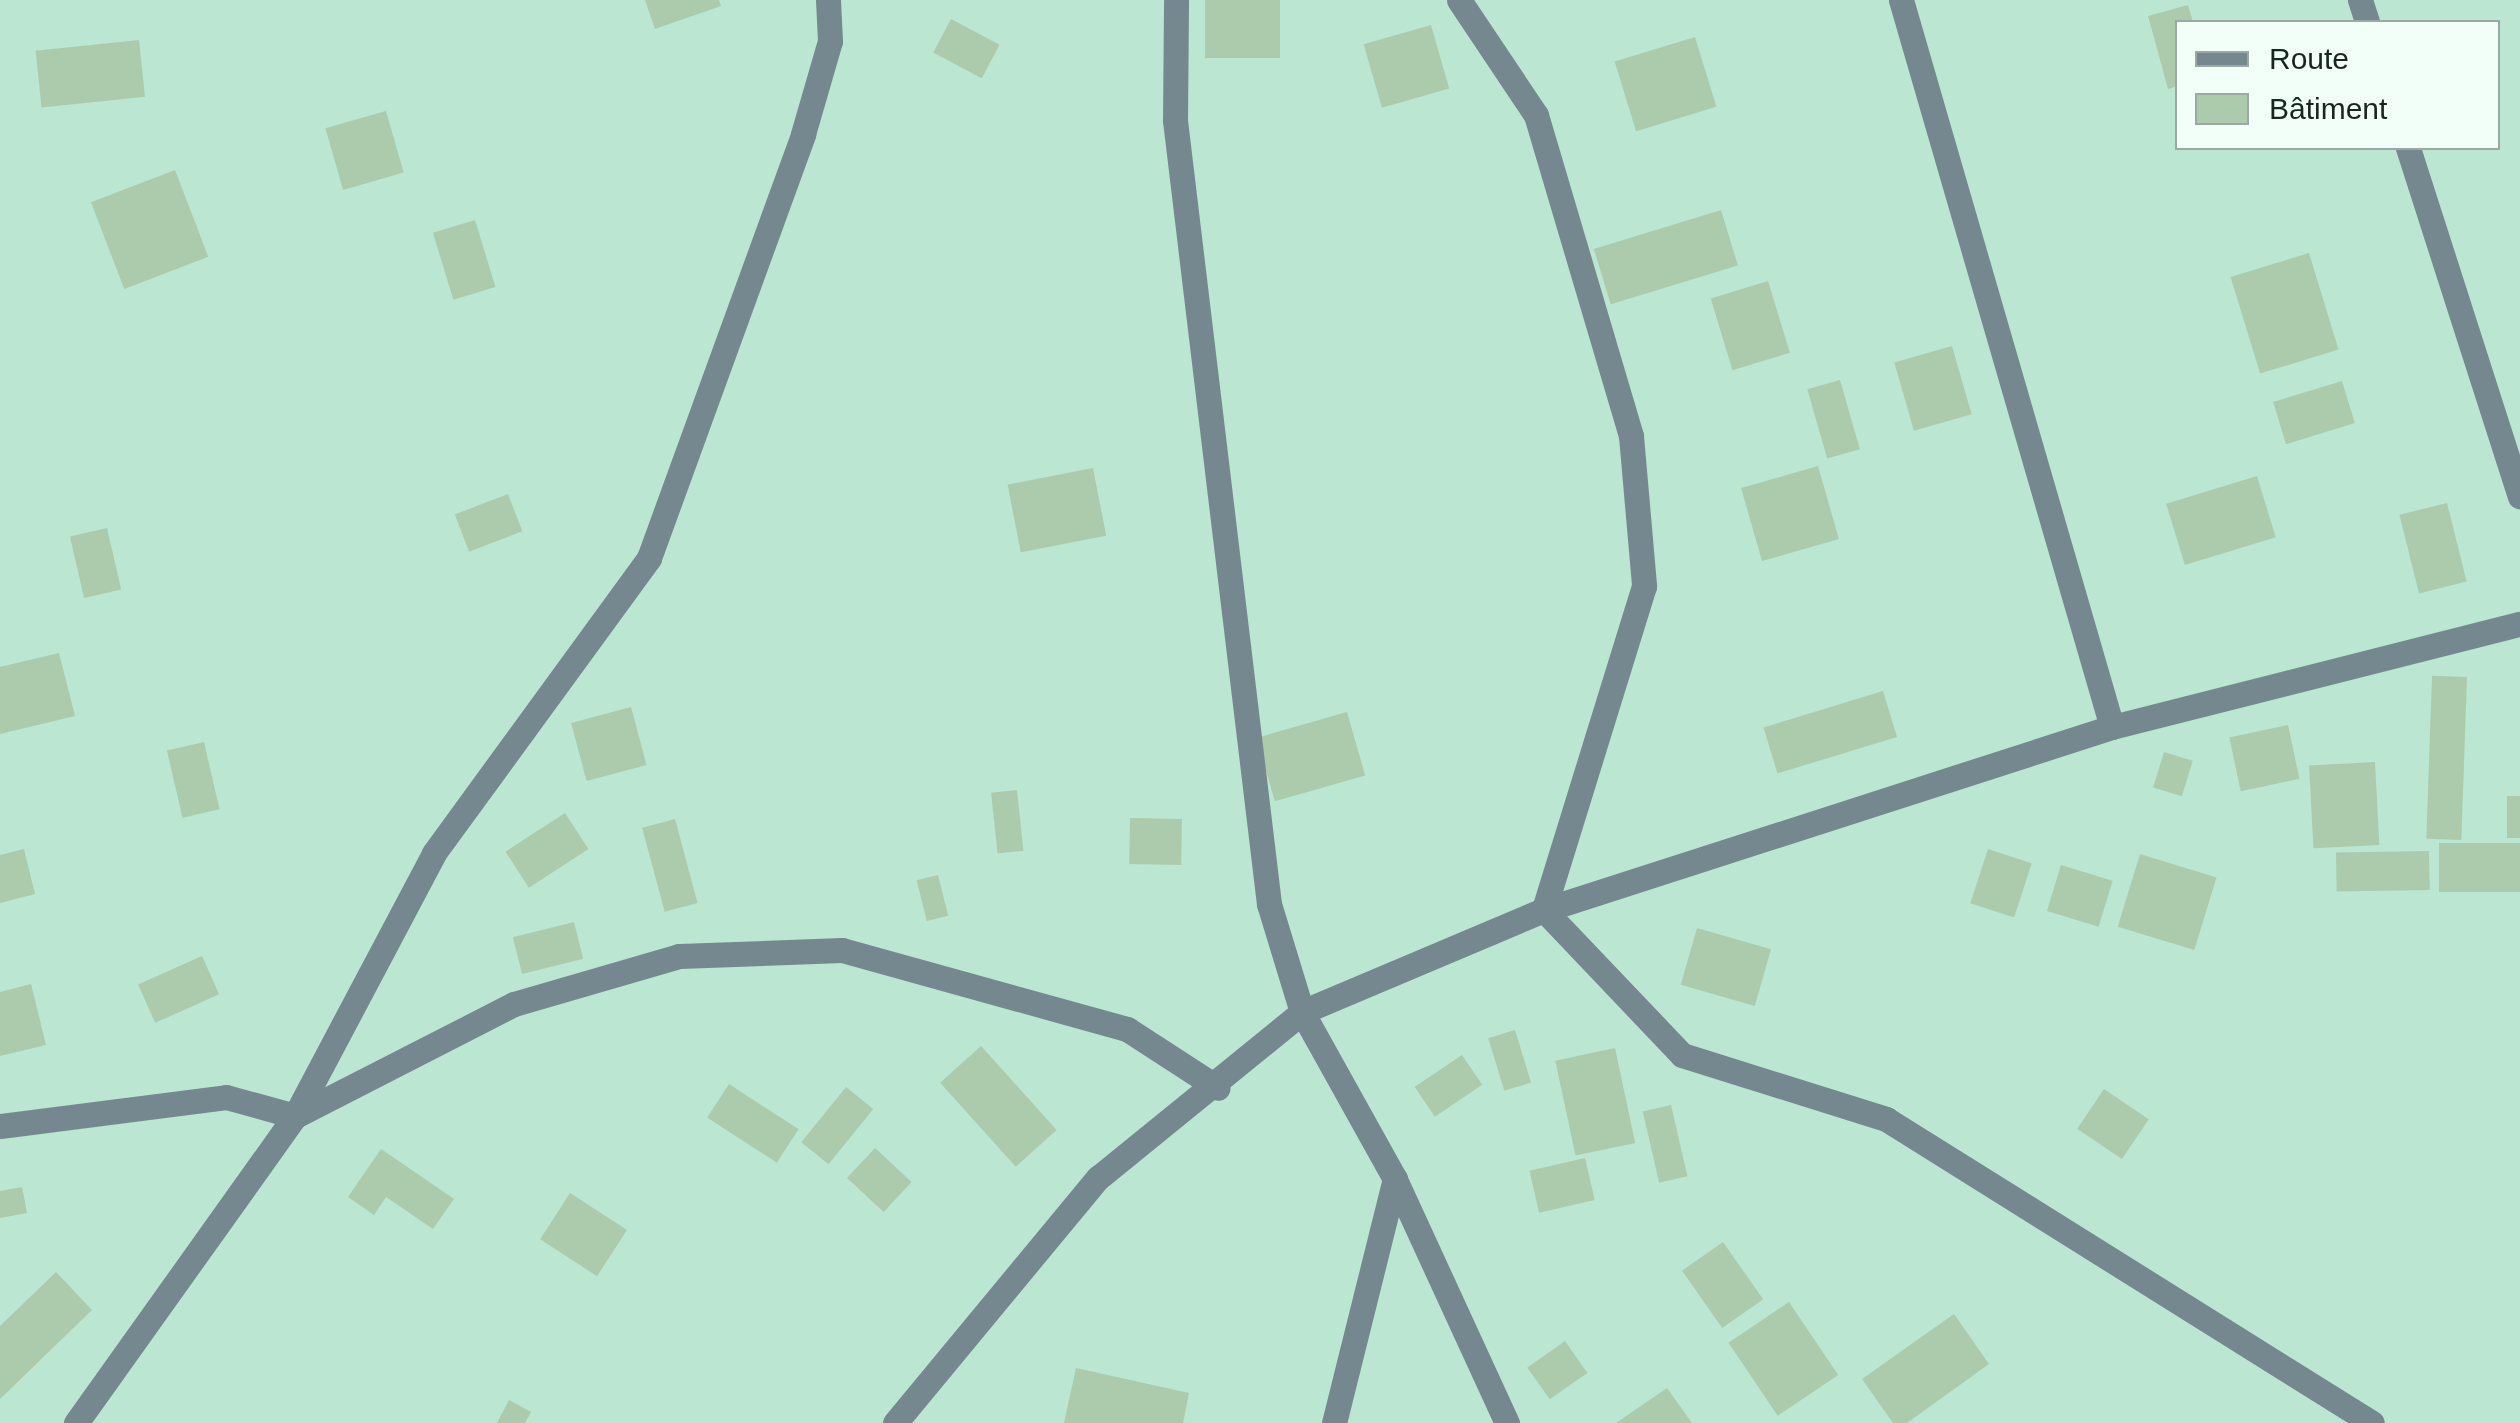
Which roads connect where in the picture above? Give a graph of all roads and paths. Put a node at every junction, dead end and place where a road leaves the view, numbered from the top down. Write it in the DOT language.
graph roads {
  1 [pos="828,0"];
  2 [pos="1176,0"];
  3 [pos="1459,0"];
  4 [pos="1901,0"];
  5 [pos="2409,150"];
  6 [pos="2520,496"];
  7 [pos="2520,624"];
  8 [pos="2112,727"];
  9 [pos="1544,910"];
  10 [pos="1302,1012"];
  11 [pos="1218,1088"];
  12 [pos="295,1116"];
  13 [pos="0,1126"];
  14 [pos="1395,1178"];
  15 [pos="76,1423"];
  16 [pos="895,1423"];
  17 [pos="1334,1423"];
  18 [pos="1507,1423"];
  19 [pos="2372,1423"];
  1 -- 12 [label="street"];
  2 -- 10 [label="street"];
  3 -- 9 [label="street"];
  4 -- 8 [label="street"];
  5 -- 6 [label="street"];
  7 -- 8 [label="street"];
  8 -- 9 [label="street"];
  9 -- 10 [label="street"];
  9 -- 19 [label="street"];
  10 -- 11 [label="street"];
  10 -- 14 [label="street"];
  11 -- 12 [label="street"];
  11 -- 16 [label="street"];
  12 -- 13 [label="street"];
  12 -- 15 [label="street"];
  14 -- 17 [label="street"];
  14 -- 18 [label="street"];
}
